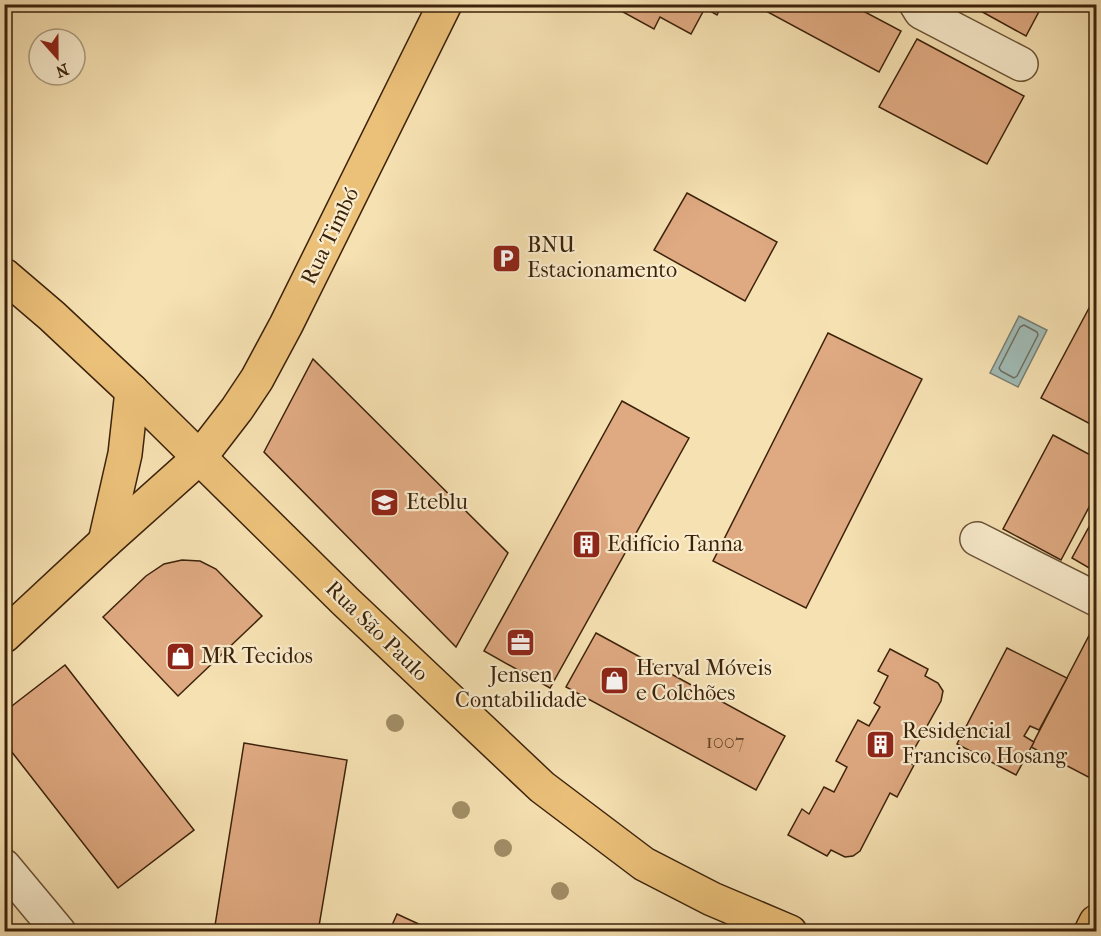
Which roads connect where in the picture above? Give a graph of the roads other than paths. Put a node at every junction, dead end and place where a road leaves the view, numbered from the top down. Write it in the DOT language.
graph roads {
  1 [pos="445,4"];
  2 [pos="916,4"];
  3 [pos="1021,64"];
  4 [pos="6,277"];
  5 [pos="132,391"];
  6 [pos="200,456"];
  7 [pos="977,539"];
  8 [pos="105,542"];
  9 [pos="1096,599"];
  10 [pos="4,636"];
  11 [pos="4,866"];
  12 [pos="1096,922"];
  13 [pos="59,932"];
  14 [pos="790,932"];
  15 [pos="1091,932"];
  1 -- 6 [label="main road, Rua Timbó"];
  2 -- 3 [label="street"];
  4 -- 5 [label="main road, Rua São Paulo"];
  5 -- 6 [label="main road, Rua São Paulo"];
  5 -- 8 [label="main road"];
  6 -- 8 [label="main road, Rua Timbó"];
  6 -- 14 [label="main road, Rua São Paulo"];
  7 -- 9 [label="street"];
  8 -- 10 [label="main road, Rua Timbó"];
  11 -- 13 [label="street"];
  12 -- 15 [label="main road"];
}
